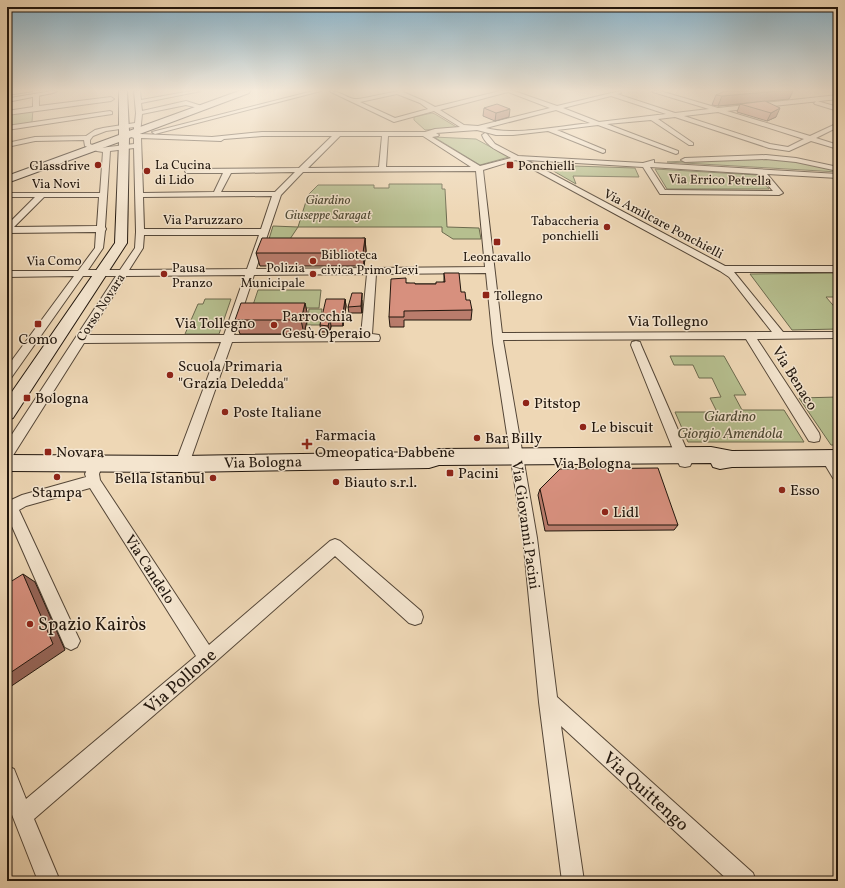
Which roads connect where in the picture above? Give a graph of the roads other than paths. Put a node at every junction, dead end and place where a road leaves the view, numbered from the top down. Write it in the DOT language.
graph roads {
  1 [pos="32,132"];
  2 [pos="45,132"];
  3 [pos="98,132"];
  4 [pos="124,132"];
  5 [pos="134,132"];
  6 [pos="138,132"];
  7 [pos="146,132"];
  8 [pos="463,132"];
  9 [pos="479,132"];
  10 [pos="518,132"];
  11 [pos="557,132"];
  12 [pos="625,132"];
  13 [pos="674,132"];
  14 [pos="729,132"];
  15 [pos="790,132"];
  16 [pos="824,132"];
  17 [pos="486,133"];
  18 [pos="513,133"];
  19 [pos="338,134"];
  20 [pos="385,134"];
  21 [pos="425,134"];
  22 [pos="502,135"];
  23 [pos="124,136"];
  24 [pos="165,136"];
  25 [pos="86,138"];
  26 [pos="214,138"];
  27 [pos="811,139"];
  28 [pos="259,142"];
  29 [pos="377,142"];
  30 [pos="385,142"];
  31 [pos="691,144"];
  32 [pos="7,145"];
  33 [pos="493,145"];
  34 [pos="138,146"];
  35 [pos="838,147"];
  36 [pos="123,148"];
  37 [pos="90,149"];
  38 [pos="107,150"];
  39 [pos="603,151"];
  40 [pos="676,152"];
  41 [pos="517,158"];
  42 [pos="541,158"];
  43 [pos="646,164"];
  44 [pos="530,165"];
  45 [pos="479,169"];
  46 [pos="838,169"];
  47 [pos="382,170"];
  48 [pos="189,171"];
  49 [pos="228,171"];
  50 [pos="301,171"];
  51 [pos="760,171"];
  52 [pos="838,176"];
  53 [pos="7,180"];
  54 [pos="278,194"];
  55 [pos="7,195"];
  56 [pos="42,195"];
  57 [pos="104,195"];
  58 [pos="140,195"];
  59 [pos="216,195"];
  60 [pos="102,229"];
  61 [pos="7,230"];
  62 [pos="140,232"];
  63 [pos="265,232"];
  64 [pos="99,248"];
  65 [pos="723,269"];
  66 [pos="838,269"];
  67 [pos="490,270"];
  68 [pos="250,271"];
  69 [pos="372,271"];
  70 [pos="102,272"];
  71 [pos="123,272"];
  72 [pos="81,273"];
  73 [pos="7,274"];
  74 [pos="110,292"];
  75 [pos="749,335"];
  76 [pos="780,335"];
  77 [pos="838,335"];
  78 [pos="498,337"];
  79 [pos="228,338"];
  80 [pos="80,339"];
  81 [pos="636,345"];
  82 [pos="7,375"];
  83 [pos="7,413"];
  84 [pos="814,437"];
  85 [pos="7,453"];
  86 [pos="833,458"];
  87 [pos="684,459"];
  88 [pos="518,460"];
  89 [pos="7,463"];
  90 [pos="182,464"];
  91 [pos="94,472"];
  92 [pos="838,474"];
  93 [pos="9,508"];
  94 [pos="415,617"];
  95 [pos="71,641"];
  96 [pos="207,658"];
  97 [pos="548,702"];
  98 [pos="7,776"];
  99 [pos="23,815"];
  100 [pos="49,881"];
  101 [pos="573,881"];
  102 [pos="745,881"];
  1 -- 32 [label="street"];
  2 -- 25 [label="street"];
  3 -- 25 [label="street"];
  4 -- 23 [label="main road, Corso Novara"];
  5 -- 23 [label="main road"];
  6 -- 34 [label="street, Corso Novara"];
  7 -- 24 [label="street"];
  8 -- 21 [label="street"];
  9 -- 17 [label="street"];
  10 -- 18 [label="street"];
  11 -- 39 [label="street"];
  12 -- 40 [label="street"];
  13 -- 31 [label="street"];
  14 -- 27 [label="street"];
  15 -- 27 [label="street"];
  16 -- 27 [label="street"];
  17 -- 18 [label="street"];
  17 -- 22 [label="street"];
  17 -- 33 [label="street"];
  18 -- 22 [label="street"];
  19 -- 20 [label="street"];
  19 -- 26 [label="street"];
  19 -- 50 [label="street"];
  20 -- 21 [label="street"];
  20 -- 30 [label="street"];
  21 -- 45 [label="street"];
  22 -- 33 [label="street"];
  23 -- 36 [label="main road, Corso Novara"];
  23 -- 37 [label="main road"];
  24 -- 26 [label="street"];
  24 -- 34 [label="street"];
  25 -- 37 [label="street"];
  26 -- 28 [label="street"];
  27 -- 35 [label="street"];
  29 -- 30 [label="street"];
  30 -- 47 [label="street"];
  33 -- 41 [label="street, Via Amilcare Ponchielli"];
  34 -- 36 [label="street"];
  34 -- 58 [label="street, Corso Novara"];
  36 -- 38 [label="street"];
  36 -- 70 [label="main road, Corso Novara"];
  37 -- 38 [label="street"];
  37 -- 53 [label="main road"];
  38 -- 57 [label="street"];
  41 -- 42 [label="street, Via Errico Petrella"];
  41 -- 44 [label="street, Via Amilcare Ponchielli"];
  41 -- 45 [label="street"];
  42 -- 43 [label="street, Via Errico Petrella"];
  42 -- 44 [label="street"];
  43 -- 46 [label="street"];
  43 -- 51 [label="street, Via Errico Petrella"];
  43 -- 51 [label="street, Via Errico Petrella"];
  44 -- 65 [label="street, Via Amilcare Ponchielli"];
  45 -- 47 [label="street"];
  45 -- 67 [label="street, Via Giovanni Pacini"];
  47 -- 50 [label="street"];
  48 -- 49 [label="street"];
  49 -- 50 [label="street"];
  49 -- 59 [label="street"];
  50 -- 54 [label="street"];
  51 -- 52 [label="street, Via Errico Petrella"];
  54 -- 59 [label="street"];
  54 -- 63 [label="street"];
  55 -- 56 [label="street, Via Novi"];
  56 -- 57 [label="street, Via Novi"];
  56 -- 61 [label="street"];
  57 -- 60 [label="street"];
  58 -- 59 [label="street"];
  58 -- 62 [label="street, Corso Novara"];
  60 -- 61 [label="street"];
  60 -- 64 [label="street"];
  62 -- 63 [label="street, Via Paruzzaro"];
  62 -- 71 [label="street, Corso Novara"];
  63 -- 68 [label="street"];
  64 -- 70 [label="street"];
  64 -- 72 [label="street"];
  65 -- 66 [label="street"];
  65 -- 76 [label="street, Via Amilcare Ponchielli"];
  67 -- 69 [label="street, Via Como"];
  67 -- 78 [label="street, Via Giovanni Pacini"];
  68 -- 69 [label="street, Via Como"];
  68 -- 71 [label="street, Via Como"];
  68 -- 79 [label="street"];
  69 -- 79 [label="street, Via Tollegno"];
  70 -- 71 [label="street, Via Como"];
  70 -- 72 [label="street, Via Como"];
  70 -- 74 [label="street"];
  70 -- 83 [label="main road, Corso Novara"];
  71 -- 74 [label="street, Corso Novara"];
  72 -- 73 [label="street, Via Como"];
  72 -- 82 [label="street"];
  74 -- 80 [label="street, Corso Novara"];
  75 -- 76 [label="street, Via Tollegno"];
  75 -- 78 [label="street, Via Tollegno"];
  75 -- 84 [label="street, Via Benaco"];
  76 -- 77 [label="street, Via Tollegno"];
  78 -- 88 [label="street, Via Giovanni Pacini"];
  79 -- 80 [label="street, Via Tollegno"];
  79 -- 90 [label="street"];
  80 -- 85 [label="street, Corso Novara"];
  81 -- 87 [label="street"];
  86 -- 87 [label="main road, Via Bologna"];
  86 -- 92 [label="street"];
  87 -- 88 [label="main road, Via Bologna"];
  88 -- 90 [label="main road, Via Bologna"];
  88 -- 97 [label="street, Via Giovanni Pacini"];
  89 -- 91 [label="main road, Via Bologna"];
  90 -- 91 [label="main road, Via Bologna"];
  91 -- 93 [label="street, Via Bologna"];
  91 -- 96 [label="street, Via Candelo"];
  93 -- 95 [label="street"];
  94 -- 96 [label="street, Via Pollone"];
  96 -- 99 [label="street, Via Pollone"];
  97 -- 101 [label="street, Via Giovanni Pacini"];
  97 -- 102 [label="street, Via Quittengo"];
  98 -- 99 [label="street"];
  99 -- 100 [label="street"];
}
